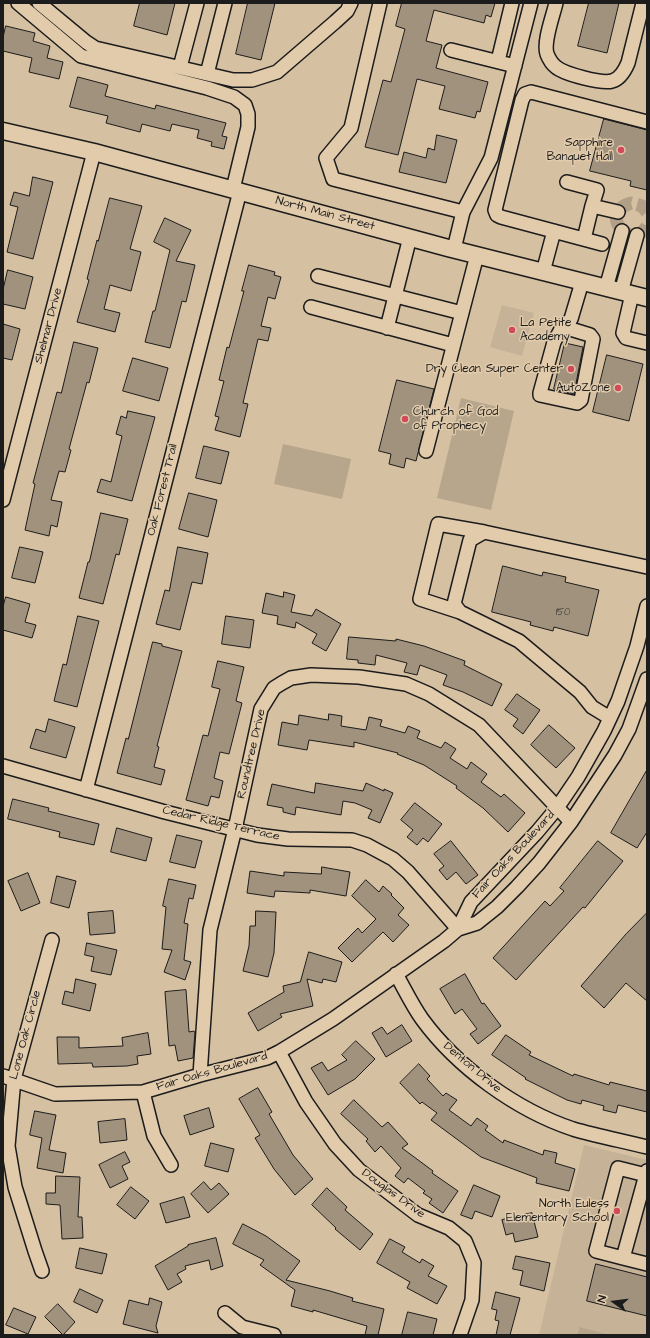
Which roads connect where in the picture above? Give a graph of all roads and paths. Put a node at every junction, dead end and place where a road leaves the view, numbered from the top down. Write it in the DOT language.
graph roads {
  1 [pos="18,3"];
  2 [pos="39,3"];
  3 [pos="197,3"];
  4 [pos="225,3"];
  5 [pos="351,3"];
  6 [pos="380,3"];
  7 [pos="512,3"];
  8 [pos="531,3"];
  9 [pos="556,3"];
  10 [pos="643,3"];
  11 [pos="642,29"];
  12 [pos="451,50"];
  13 [pos="498,62"];
  14 [pos="515,66"];
  15 [pos="180,68"];
  16 [pos="207,74"];
  17 [pos="647,122"];
  18 [pos="3,131"];
  19 [pos="94,152"];
  20 [pos="566,182"];
  21 [pos="237,190"];
  22 [pos="592,206"];
  23 [pos="463,212"];
  24 [pos="618,212"];
  25 [pos="554,231"];
  26 [pos="622,231"];
  27 [pos="637,235"];
  28 [pos="410,237"];
  29 [pos="584,239"];
  30 [pos="602,244"];
  31 [pos="454,249"];
  32 [pos="477,255"];
  33 [pos="543,272"];
  34 [pos="318,276"];
  35 [pos="582,282"];
  36 [pos="627,293"];
  37 [pos="396,296"];
  38 [pos="310,307"];
  39 [pos="462,313"];
  40 [pos="564,327"];
  41 [pos="387,328"];
  42 [pos="647,343"];
  43 [pos="453,345"];
  44 [pos="426,451"];
  45 [pos="3,500"];
  46 [pos="484,532"];
  47 [pos="647,567"];
  48 [pos="647,606"];
  49 [pos="460,612"];
  50 [pos="647,679"];
  51 [pos="618,701"];
  52 [pos="637,709"];
  53 [pos="610,718"];
  54 [pos="3,766"];
  55 [pos="86,790"];
  56 [pos="557,808"];
  57 [pos="571,822"];
  58 [pos="235,829"];
  59 [pos="458,929"];
  60 [pos="52,940"];
  61 [pos="396,974"];
  62 [pos="280,1052"];
  63 [pos="200,1075"];
  64 [pos="8,1078"];
  65 [pos="143,1092"];
  66 [pos="647,1147"];
  67 [pos="171,1165"];
  68 [pos="646,1173"];
  69 [pos="623,1258"];
  70 [pos="647,1264"];
  71 [pos="42,1271"];
  72 [pos="225,1314"];
  73 [pos="274,1335"];
  74 [pos="460,1335"];
  1 -- 21 [label="street, Oak Forest Trail"];
  2 -- 15 [label="street"];
  3 -- 15 [label="street"];
  4 -- 16 [label="street"];
  5 -- 16 [label="street"];
  6 -- 23 [label="street"];
  7 -- 13 [label="street"];
  8 -- 14 [label="street"];
  9 -- 11 [label="street"];
  10 -- 11 [label="street"];
  12 -- 13 [label="street"];
  13 -- 14 [label="street"];
  14 -- 23 [label="street"];
  15 -- 16 [label="street"];
  17 -- 25 [label="street"];
  18 -- 19 [label="main road, North Main Street"];
  19 -- 21 [label="main road, North Main Street"];
  19 -- 45 [label="street, Shelmar Drive"];
  20 -- 22 [label="street"];
  21 -- 28 [label="main road, North Main Street"];
  21 -- 55 [label="street, Oak Forest Trail"];
  22 -- 24 [label="street"];
  22 -- 29 [label="street"];
  23 -- 31 [label="street"];
  25 -- 29 [label="street"];
  25 -- 33 [label="street"];
  26 -- 36 [label="street"];
  27 -- 36 [label="street"];
  28 -- 31 [label="main road, North Main Street"];
  28 -- 37 [label="street"];
  29 -- 30 [label="street"];
  31 -- 32 [label="main road, North Main Street"];
  32 -- 33 [label="main road, North Main Street"];
  32 -- 39 [label="street"];
  33 -- 35 [label="main road, North Main Street"];
  34 -- 37 [label="street"];
  35 -- 36 [label="main road, North Main Street"];
  35 -- 40 [label="street"];
  36 -- 42 [label="street"];
  37 -- 39 [label="street"];
  37 -- 41 [label="street"];
  38 -- 41 [label="street"];
  39 -- 43 [label="street"];
  40 -- 40 [label="street"];
  41 -- 43 [label="street"];
  43 -- 44 [label="street"];
  46 -- 47 [label="street"];
  46 -- 49 [label="street"];
  46 -- 49 [label="street"];
  48 -- 51 [label="street, Fair Oaks Boulevard"];
  49 -- 53 [label="street"];
  50 -- 52 [label="street, Fair Oaks Boulevard"];
  51 -- 52 [label="street"];
  51 -- 53 [label="street, Fair Oaks Boulevard"];
  52 -- 57 [label="street, Fair Oaks Boulevard"];
  53 -- 56 [label="street, Fair Oaks Boulevard"];
  54 -- 55 [label="street, Cedar Ridge Terrace"];
  55 -- 58 [label="street, Cedar Ridge Terrace"];
  56 -- 57 [label="street, Roundtree Drive"];
  56 -- 58 [label="street, Roundtree Drive"];
  56 -- 59 [label="street, Fair Oaks Boulevard"];
  57 -- 59 [label="street, Fair Oaks Boulevard"];
  58 -- 59 [label="street, Cedar Ridge Terrace"];
  58 -- 63 [label="street, Roundtree Drive"];
  59 -- 61 [label="street, Fair Oaks Boulevard"];
  60 -- 64 [label="street, Lone Oak Circle"];
  61 -- 62 [label="street, Fair Oaks Boulevard"];
  61 -- 66 [label="street, Denton Drive"];
  62 -- 63 [label="street, Fair Oaks Boulevard"];
  62 -- 74 [label="street, Douglas Drive"];
  63 -- 65 [label="street, Fair Oaks Boulevard"];
  64 -- 65 [label="street, Fair Oaks Boulevard"];
  64 -- 71 [label="street, Lone Oak Circle"];
  65 -- 67 [label="street"];
  68 -- 69 [label="street"];
  68 -- 69 [label="street"];
  69 -- 70 [label="street"];
  72 -- 73 [label="street"];
}
